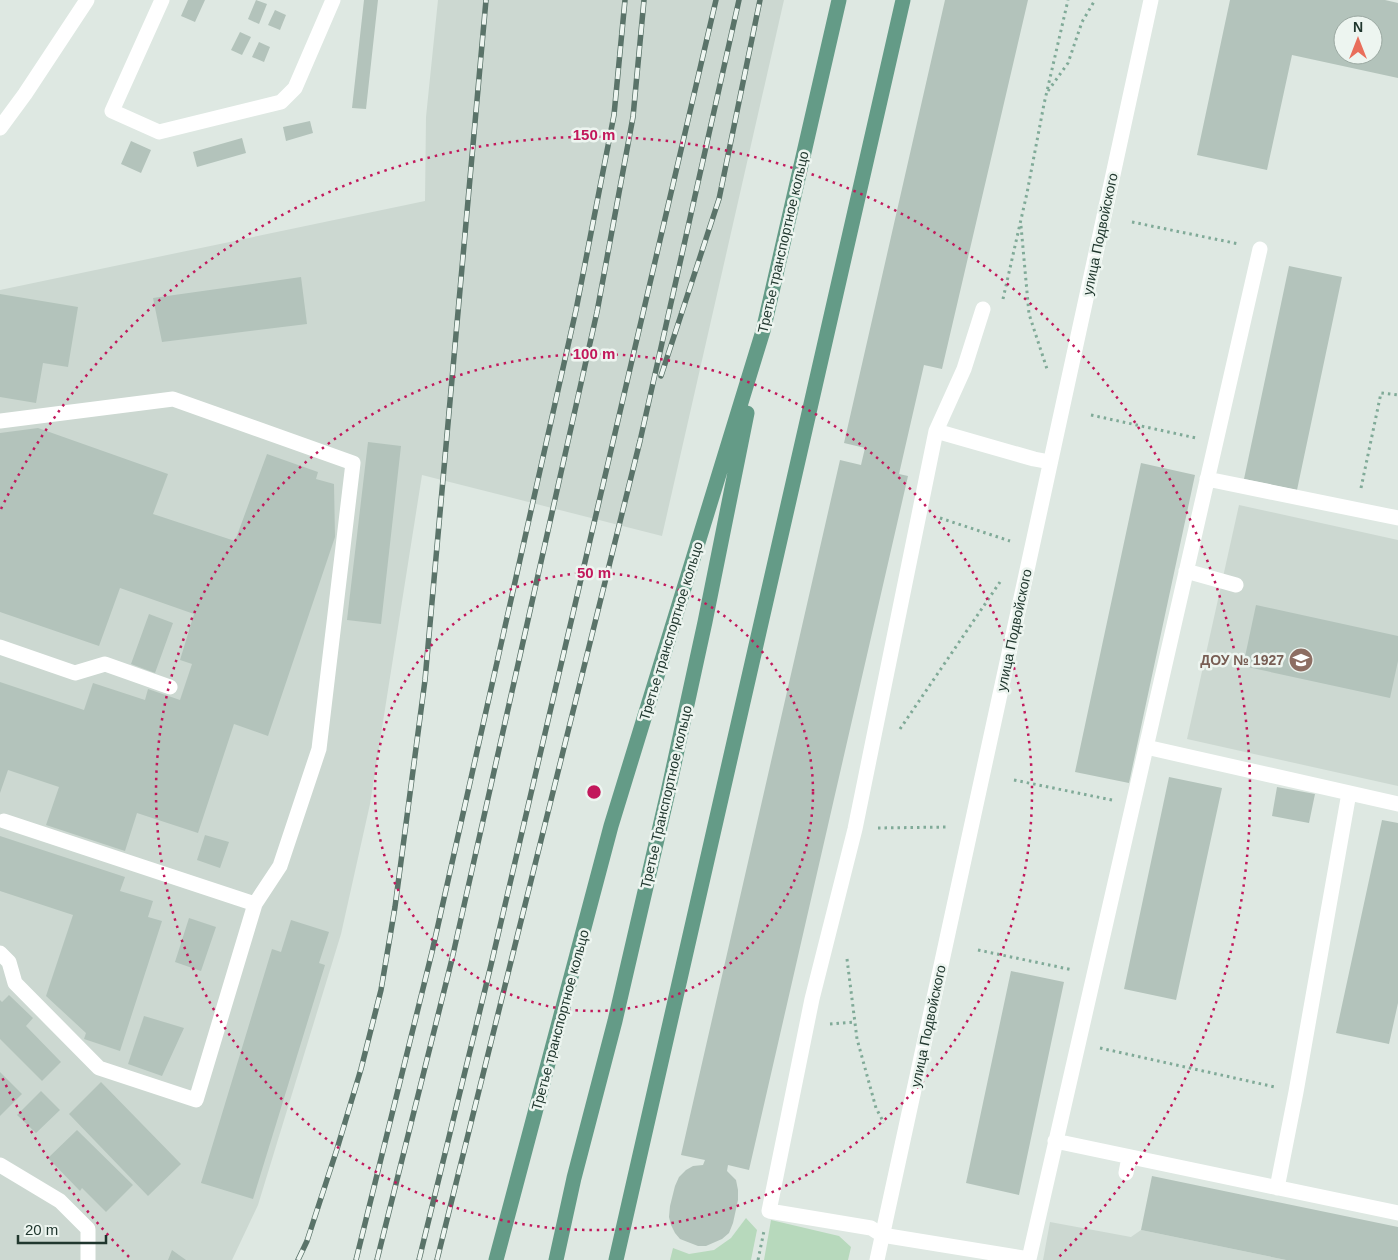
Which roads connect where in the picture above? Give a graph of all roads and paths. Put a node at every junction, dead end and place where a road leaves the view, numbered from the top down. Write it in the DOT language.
graph roads {
  1 [pos="87,0"];
  2 [pos="162,0"];
  3 [pos="333,0"];
  4 [pos="839,0"];
  5 [pos="903,0"];
  6 [pos="1068,0"];
  7 [pos="1095,0"];
  8 [pos="1151,0"];
  9 [pos="1046,93"];
  10 [pos="0,128"];
  11 [pos="1021,222"];
  12 [pos="1132,222"];
  13 [pos="1260,249"];
  14 [pos="983,309"];
  15 [pos="763,331"];
  16 [pos="1048,370"];
  17 [pos="1398,395"];
  18 [pos="1091,415"];
  19 [pos="0,421"];
  20 [pos="936,431"];
  21 [pos="1216,442"];
  22 [pos="1050,462"];
  23 [pos="1208,479"];
  24 [pos="1356,509"];
  25 [pos="920,512"];
  26 [pos="1398,518"];
  27 [pos="1016,543"];
  28 [pos="1186,571"];
  29 [pos="1005,574"];
  30 [pos="1236,585"];
  31 [pos="0,647"];
  32 [pos="170,687"];
  33 [pos="897,734"];
  34 [pos="1146,747"];
  35 [pos="1014,780"];
  36 [pos="1349,793"];
  37 [pos="1133,804"];
  38 [pos="1398,804"];
  39 [pos="4,822"];
  40 [pos="957,827"];
  41 [pos="855,829"];
  42 [pos="255,904"];
  43 [pos="978,950"];
  44 [pos="0,953"];
  45 [pos="846,953"];
  46 [pos="1094,974"];
  47 [pos="1078,1043"];
  48 [pos="1296,1092"];
  49 [pos="887,1130"];
  50 [pos="1055,1141"];
  51 [pos="1129,1157"];
  52 [pos="0,1165"];
  53 [pos="1126,1173"];
  54 [pos="1277,1188"];
  55 [pos="769,1211"];
  56 [pos="1398,1213"];
  57 [pos="882,1234"];
  58 [pos="88,1260"];
  59 [pos="496,1260"];
  60 [pos="556,1260"];
  61 [pos="616,1260"];
  62 [pos="758,1260"];
  63 [pos="877,1260"];
  64 [pos="1030,1260"];
  1 -- 10 [label="street"];
  2 -- 3 [label="street"];
  4 -- 15 [label="main road, Третье транспортное кольцо"];
  5 -- 61 [label="main road"];
  6 -- 9 [label="path"];
  7 -- 9 [label="path"];
  8 -- 22 [label="street, улица Подвойского"];
  9 -- 11 [label="path"];
  11 -- 14 [label="path"];
  11 -- 16 [label="path"];
  12 -- 13 [label="path"];
  13 -- 21 [label="street"];
  14 -- 20 [label="street"];
  15 -- 59 [label="main road, Третье транспортное кольцо"];
  15 -- 60 [label="main road, Третье Транспортное кольцо"];
  17 -- 24 [label="path"];
  18 -- 21 [label="path"];
  19 -- 42 [label="street"];
  20 -- 22 [label="street"];
  20 -- 25 [label="street"];
  21 -- 23 [label="street"];
  22 -- 57 [label="street, улица Подвойского"];
  23 -- 24 [label="street"];
  23 -- 28 [label="street"];
  24 -- 26 [label="street"];
  25 -- 27 [label="path"];
  25 -- 41 [label="street"];
  28 -- 30 [label="street"];
  28 -- 34 [label="street"];
  29 -- 33 [label="path"];
  31 -- 32 [label="street"];
  34 -- 36 [label="street"];
  34 -- 37 [label="street"];
  35 -- 37 [label="path"];
  36 -- 38 [label="street"];
  36 -- 48 [label="street"];
  37 -- 46 [label="street"];
  39 -- 42 [label="street"];
  40 -- 41 [label="path"];
  41 -- 55 [label="street"];
  42 -- 44 [label="street"];
  43 -- 46 [label="path"];
  45 -- 49 [label="path"];
  46 -- 47 [label="street"];
  47 -- 48 [label="path"];
  47 -- 50 [label="street"];
  48 -- 54 [label="street"];
  50 -- 51 [label="street"];
  50 -- 64 [label="street"];
  51 -- 53 [label="street"];
  51 -- 54 [label="street"];
  52 -- 58 [label="street"];
  54 -- 56 [label="street"];
  55 -- 57 [label="street"];
  55 -- 62 [label="path"];
  57 -- 63 [label="street, улица Подвойского"];
  57 -- 64 [label="street"];
}
